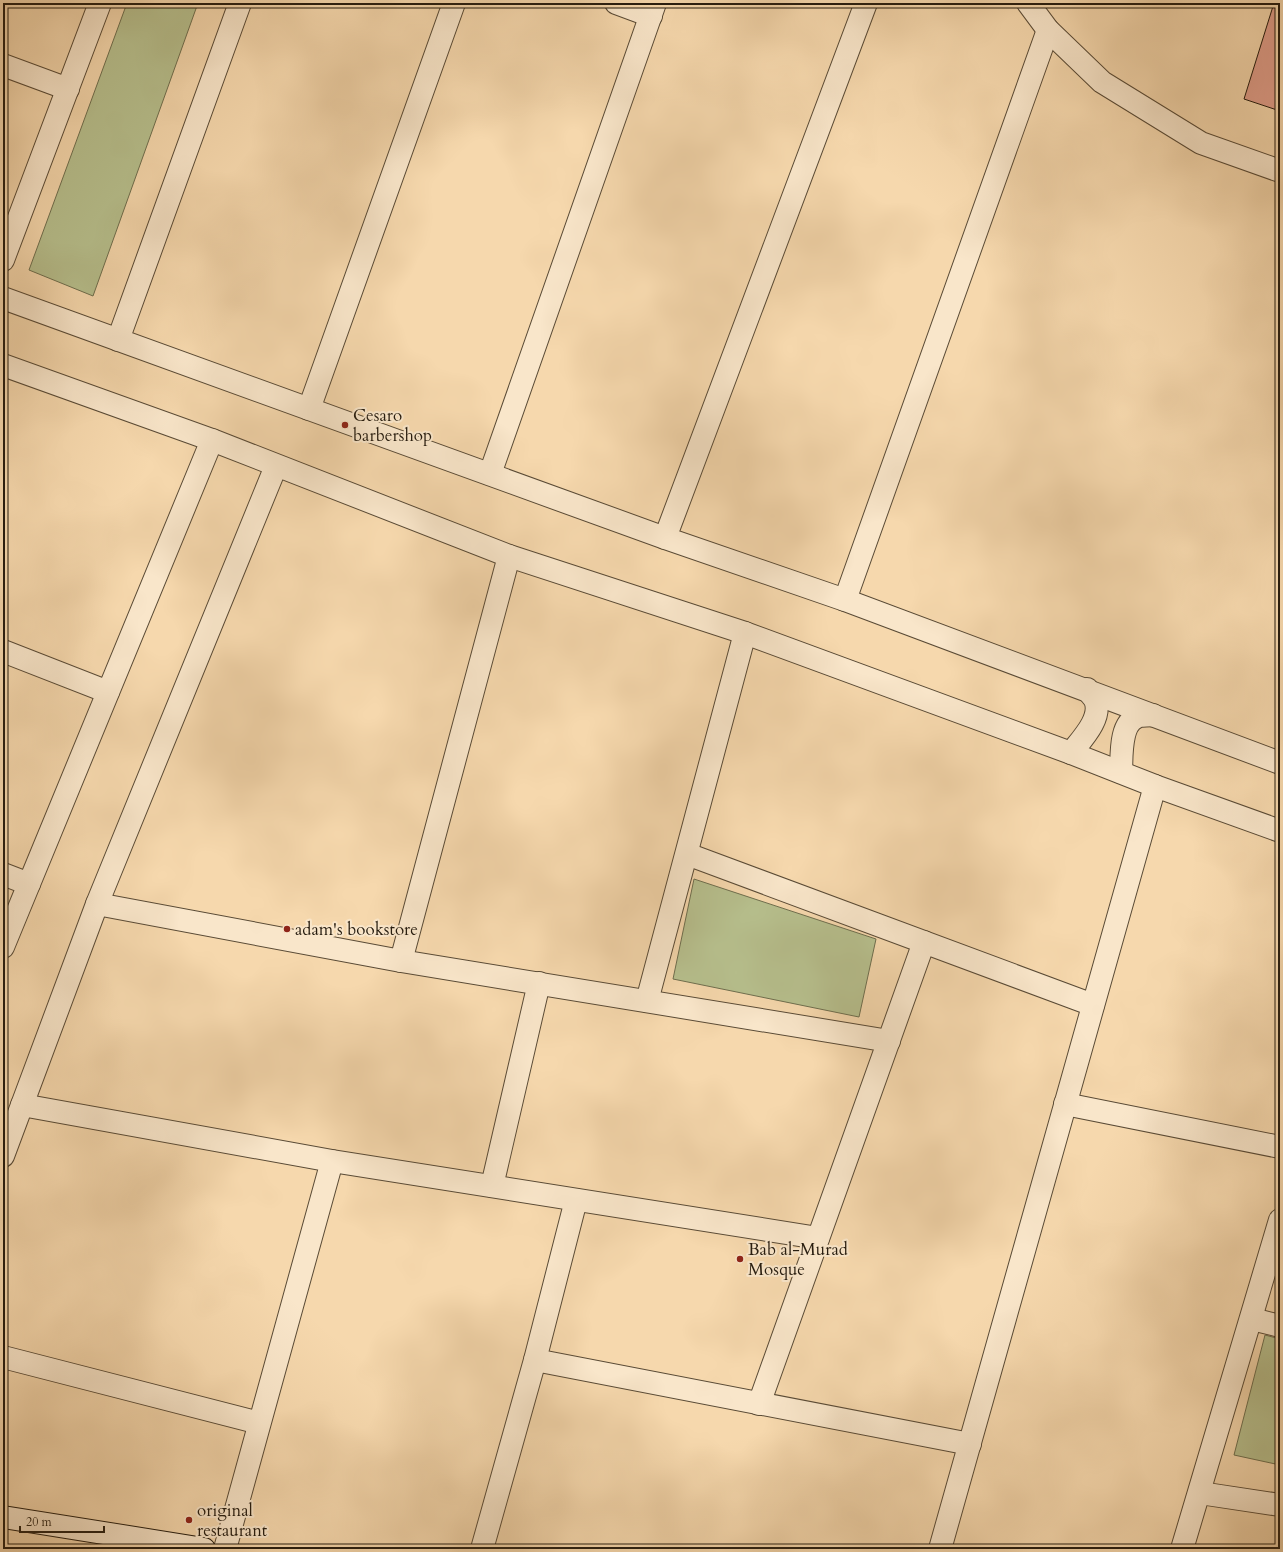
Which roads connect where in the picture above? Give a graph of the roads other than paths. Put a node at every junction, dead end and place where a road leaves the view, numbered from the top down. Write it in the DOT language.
graph roads {
  1 [pos="100,3"];
  2 [pos="240,3"];
  3 [pos="454,3"];
  4 [pos="616,3"];
  5 [pos="866,3"];
  6 [pos="1028,3"];
  7 [pos="653,9"];
  8 [pos="1048,30"];
  9 [pos="3,65"];
  10 [pos="68,89"];
  11 [pos="1280,171"];
  12 [pos="3,260"];
  13 [pos="3,298"];
  14 [pos="118,340"];
  15 [pos="3,365"];
  16 [pos="310,409"];
  17 [pos="212,440"];
  18 [pos="276,466"];
  19 [pos="490,474"];
  20 [pos="665,538"];
  21 [pos="509,556"];
  22 [pos="846,600"];
  23 [pos="746,634"];
  24 [pos="3,651"];
  25 [pos="1087,689"];
  26 [pos="108,692"];
  27 [pos="1152,715"];
  28 [pos="1071,753"];
  29 [pos="1280,763"];
  30 [pos="1121,772"];
  31 [pos="1155,786"];
  32 [pos="1280,831"];
  33 [pos="687,854"];
  34 [pos="3,874"];
  35 [pos="29,884"];
  36 [pos="97,904"];
  37 [pos="924,942"];
  38 [pos="3,947"];
  39 [pos="401,961"];
  40 [pos="539,983"];
  41 [pos="647,1001"];
  42 [pos="1093,1005"];
  43 [pos="889,1041"];
  44 [pos="22,1104"];
  45 [pos="1065,1104"];
  46 [pos="1280,1147"];
  47 [pos="3,1156"];
  48 [pos="332,1161"];
  49 [pos="492,1186"];
  50 [pos="576,1200"];
  51 [pos="1280,1220"];
  52 [pos="818,1238"];
  53 [pos="1252,1319"];
  54 [pos="1280,1326"];
  55 [pos="3,1357"];
  56 [pos="534,1360"];
  57 [pos="759,1404"];
  58 [pos="259,1423"];
  59 [pos="970,1444"];
  60 [pos="1200,1494"];
  61 [pos="1280,1505"];
  62 [pos="3,1517"];
  63 [pos="204,1549"];
  64 [pos="225,1549"];
  65 [pos="482,1549"];
  66 [pos="940,1549"];
  67 [pos="1182,1549"];
  1 -- 10 [label="street"];
  2 -- 14 [label="street"];
  3 -- 16 [label="street"];
  4 -- 7 [label="street"];
  5 -- 20 [label="street"];
  6 -- 8 [label="street"];
  7 -- 19 [label="street"];
  8 -- 11 [label="street"];
  8 -- 22 [label="street"];
  9 -- 10 [label="street"];
  10 -- 12 [label="street"];
  13 -- 14 [label="street"];
  14 -- 16 [label="street"];
  15 -- 17 [label="street"];
  16 -- 19 [label="street"];
  17 -- 18 [label="street"];
  17 -- 26 [label="street"];
  18 -- 21 [label="street"];
  18 -- 36 [label="street"];
  19 -- 20 [label="street"];
  20 -- 22 [label="street"];
  21 -- 23 [label="street"];
  21 -- 39 [label="street"];
  22 -- 25 [label="street"];
  23 -- 28 [label="street"];
  23 -- 33 [label="street"];
  24 -- 26 [label="street"];
  25 -- 27 [label="street"];
  25 -- 28 [label="street"];
  26 -- 35 [label="street"];
  27 -- 29 [label="street"];
  27 -- 30 [label="street"];
  28 -- 30 [label="street"];
  30 -- 31 [label="street"];
  31 -- 32 [label="street"];
  31 -- 42 [label="street"];
  33 -- 37 [label="street"];
  33 -- 41 [label="street"];
  34 -- 35 [label="street"];
  35 -- 38 [label="street"];
  36 -- 39 [label="street"];
  36 -- 44 [label="street"];
  37 -- 42 [label="street"];
  37 -- 43 [label="street"];
  39 -- 40 [label="street"];
  40 -- 41 [label="street"];
  40 -- 49 [label="street"];
  41 -- 43 [label="street"];
  42 -- 45 [label="street"];
  43 -- 52 [label="street"];
  44 -- 47 [label="street"];
  44 -- 48 [label="street"];
  45 -- 46 [label="street"];
  45 -- 59 [label="street"];
  48 -- 49 [label="street"];
  48 -- 58 [label="street"];
  49 -- 50 [label="street"];
  50 -- 52 [label="street"];
  50 -- 56 [label="street"];
  51 -- 53 [label="street"];
  52 -- 57 [label="street"];
  53 -- 54 [label="street"];
  53 -- 60 [label="street"];
  55 -- 58 [label="street"];
  56 -- 57 [label="street"];
  56 -- 65 [label="street"];
  57 -- 59 [label="street"];
  58 -- 64 [label="street"];
  59 -- 66 [label="street"];
  60 -- 61 [label="street"];
  60 -- 67 [label="street"];
  62 -- 63 [label="street"];
}
